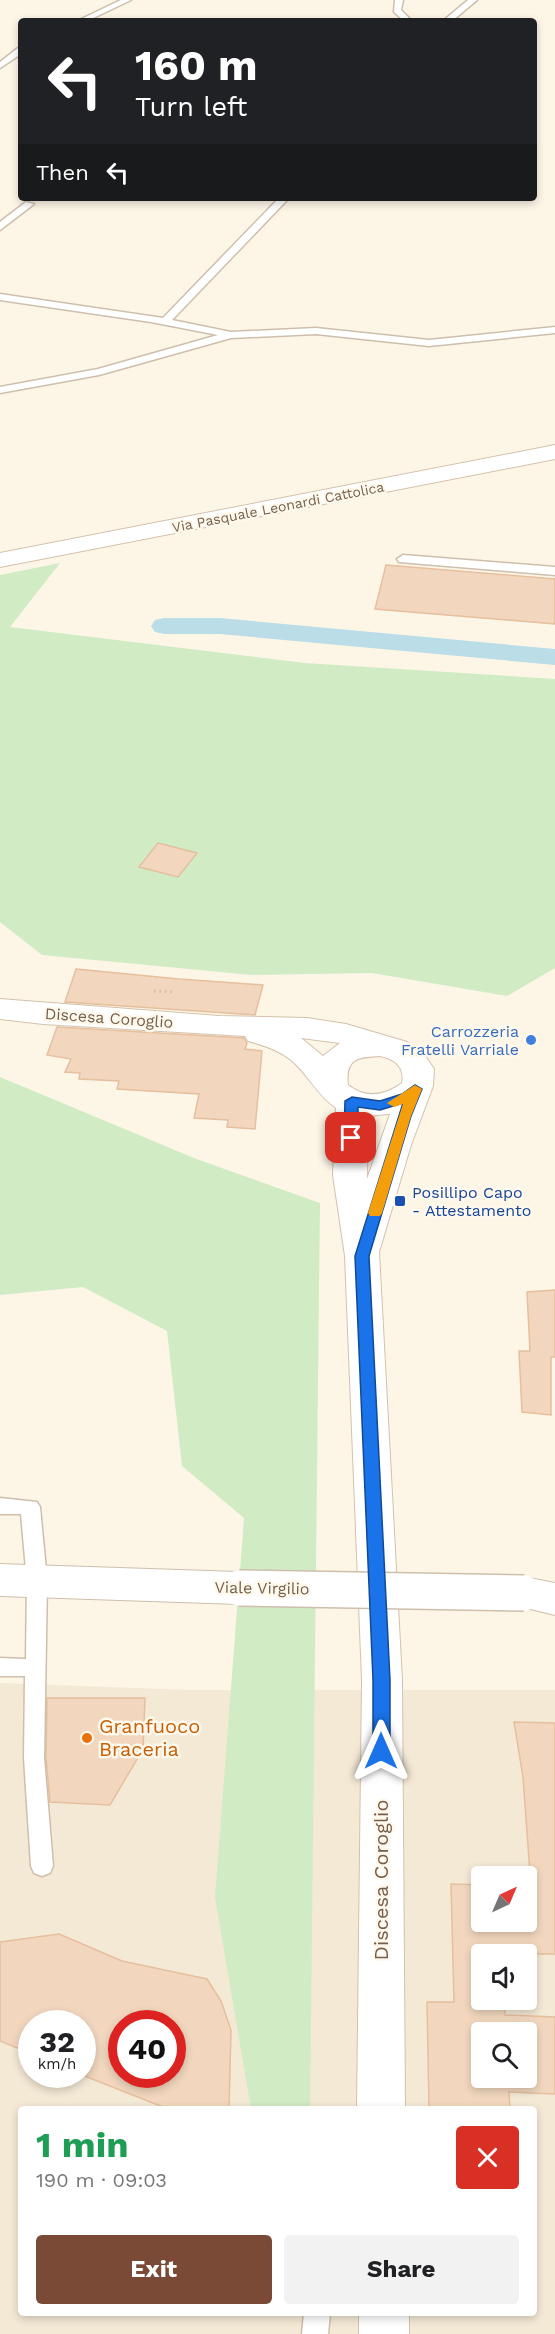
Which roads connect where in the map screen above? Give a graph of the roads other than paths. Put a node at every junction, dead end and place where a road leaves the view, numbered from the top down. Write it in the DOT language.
graph roads {
  1 [pos="127,0"];
  2 [pos="399,0"];
  3 [pos="473,0"];
  4 [pos="90,18"];
  5 [pos="405,18"];
  6 [pos="451,18"];
  7 [pos="18,52"];
  8 [pos="0,66"];
  9 [pos="281,201"];
  10 [pos="29,204"];
  11 [pos="0,227"];
  12 [pos="0,297"];
  13 [pos="165,322"];
  14 [pos="555,330"];
  15 [pos="230,335"];
  16 [pos="0,390"];
  17 [pos="555,452"];
  18 [pos="403,559"];
  19 [pos="0,560"];
  20 [pos="555,571"];
  21 [pos="0,1009"];
  22 [pos="219,1026"];
  23 [pos="392,1048"];
  24 [pos="415,1089"];
  25 [pos="342,1094"];
  26 [pos="362,1256"];
  27 [pos="0,1506"];
  28 [pos="19,1580"];
  29 [pos="545,1593"];
  30 [pos="0,1667"];
  31 [pos="35,1668"];
  32 [pos="42,1866"];
  33 [pos="381,2106"];
  34 [pos="317,2316"];
  35 [pos="384,2316"];
  36 [pos="315,2334"];
  37 [pos="384,2334"];
  1 -- 4 [label="lane"];
  2 -- 5 [label="lane"];
  3 -- 6 [label="lane"];
  7 -- 8 [label="lane"];
  9 -- 13 [label="lane"];
  10 -- 11 [label="lane"];
  12 -- 13 [label="lane"];
  13 -- 15 [label="lane"];
  14 -- 15 [label="lane"];
  15 -- 16 [label="lane"];
  17 -- 19 [label="street, Via Pasquale Leonardi Cattolica"];
  18 -- 20 [label="lane"];
  21 -- 22 [label="street, Discesa Coroglio"];
  22 -- 23 [label="street, Discesa Coroglio"];
  22 -- 25 [label="street, Discesa Coroglio"];
  23 -- 24 [label="street"];
  23 -- 25 [label="street"];
  24 -- 25 [label="street"];
  24 -- 26 [label="street, Discesa Coroglio"];
  25 -- 26 [label="street, Discesa Coroglio"];
  26 -- 33 [label="street, Discesa Coroglio"];
  27 -- 28 [label="lane"];
  28 -- 29 [label="street, Viale Virgilio, bridge"];
  28 -- 31 [label="lane"];
  30 -- 31 [label="lane"];
  31 -- 32 [label="lane"];
  34 -- 36 [label="lane"];
  35 -- 37 [label="street"];
}
